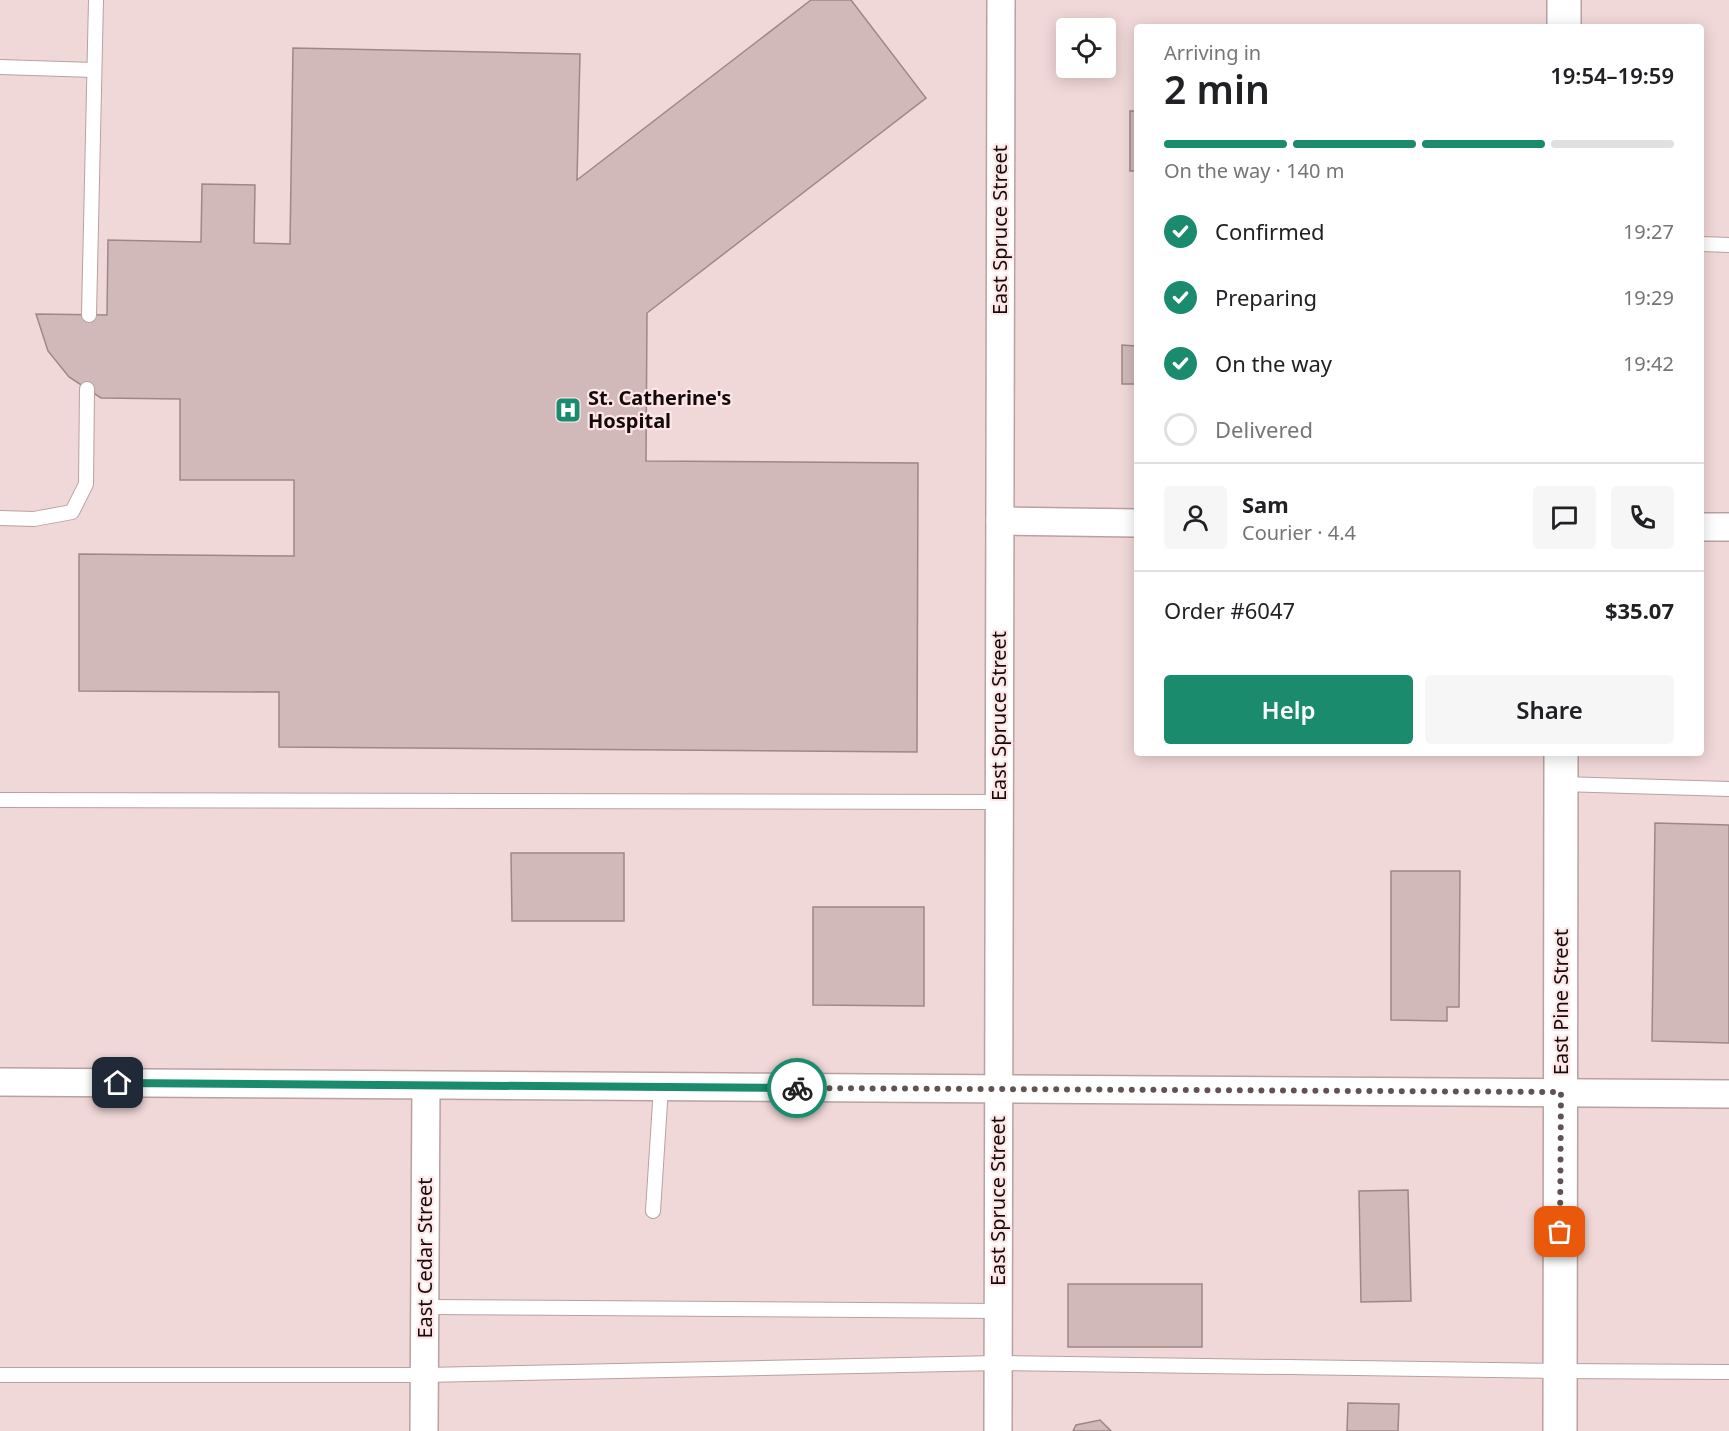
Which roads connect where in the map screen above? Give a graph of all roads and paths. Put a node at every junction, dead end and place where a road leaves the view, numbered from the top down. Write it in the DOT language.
graph roads {
  1 [pos="96,0"];
  2 [pos="1001,0"];
  3 [pos="1564,0"];
  4 [pos="1564,24"];
  5 [pos="0,67"];
  6 [pos="94,70"];
  7 [pos="1704,244"];
  8 [pos="1729,245"];
  9 [pos="88,315"];
  10 [pos="87,389"];
  11 [pos="0,518"];
  12 [pos="1000,521"];
  13 [pos="1134,523"];
  14 [pos="1704,527"];
  15 [pos="1729,527"];
  16 [pos="1562,768"];
  17 [pos="1729,789"];
  18 [pos="0,800"];
  19 [pos="999,802"];
  20 [pos="0,1082"];
  21 [pos="426,1086"];
  22 [pos="661,1087"];
  23 [pos="999,1088"];
  24 [pos="1561,1092"];
  25 [pos="1729,1094"];
  26 [pos="653,1211"];
  27 [pos="426,1307"];
  28 [pos="998,1311"];
  29 [pos="998,1364"];
  30 [pos="1560,1371"];
  31 [pos="1729,1372"];
  32 [pos="0,1375"];
  33 [pos="424,1375"];
  34 [pos="424,1431"];
  35 [pos="998,1431"];
  36 [pos="1560,1431"];
  1 -- 6 [label="lane"];
  2 -- 12 [label="street, East Spruce Street"];
  3 -- 4 [label="street"];
  5 -- 6 [label="lane"];
  6 -- 9 [label="lane"];
  7 -- 8 [label="lane"];
  10 -- 11 [label="lane"];
  12 -- 13 [label="street"];
  12 -- 19 [label="street, East Spruce Street"];
  14 -- 15 [label="street"];
  16 -- 17 [label="lane"];
  16 -- 24 [label="street, East Pine Street"];
  18 -- 19 [label="lane"];
  19 -- 23 [label="street, East Spruce Street"];
  20 -- 21 [label="street"];
  21 -- 22 [label="street"];
  21 -- 27 [label="street, East Cedar Street"];
  22 -- 23 [label="street"];
  22 -- 26 [label="lane"];
  23 -- 24 [label="street"];
  23 -- 28 [label="street, East Spruce Street"];
  24 -- 25 [label="street"];
  24 -- 30 [label="street, East Pine Street"];
  27 -- 28 [label="lane"];
  27 -- 33 [label="street, East Cedar Street"];
  28 -- 29 [label="street, East Spruce Street"];
  29 -- 30 [label="lane"];
  29 -- 33 [label="lane"];
  29 -- 35 [label="street, East Spruce Street"];
  30 -- 31 [label="lane"];
  30 -- 36 [label="street, East Pine Street"];
  32 -- 33 [label="lane"];
  33 -- 34 [label="street, East Cedar Street"];
}
